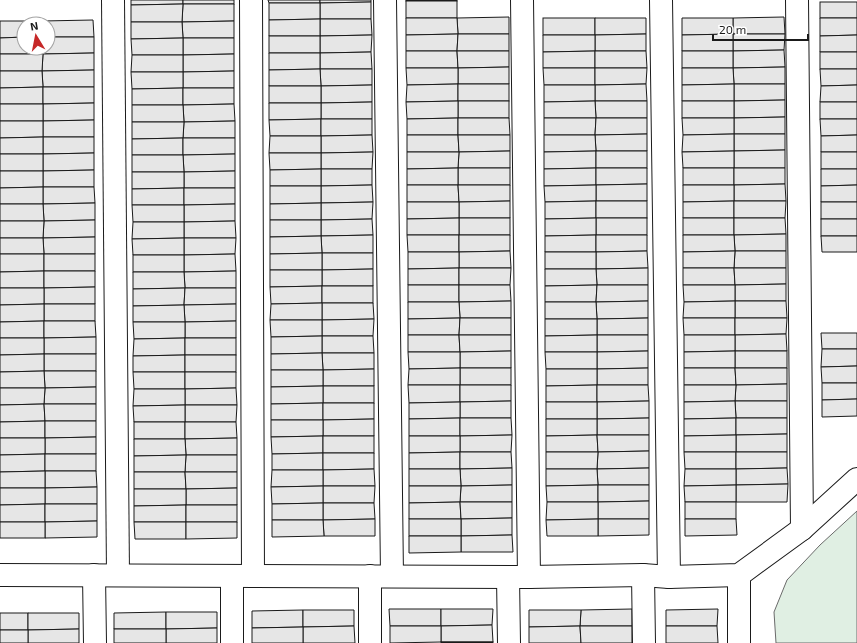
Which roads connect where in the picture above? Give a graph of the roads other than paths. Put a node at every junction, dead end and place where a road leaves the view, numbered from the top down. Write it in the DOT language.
graph roads {
  1 [pos="113,0"];
  2 [pos="251,0"];
  3 [pos="385,0"];
  4 [pos="522,0"];
  5 [pos="661,0"];
  6 [pos="797,0"];
  7 [pos="857,479"];
  8 [pos="802,529"];
  9 [pos="0,575"];
  10 [pos="94,575"];
  11 [pos="118,575"];
  12 [pos="643,575"];
  13 [pos="739,575"];
  14 [pos="232,576"];
  15 [pos="253,576"];
  16 [pos="370,576"];
  17 [pos="392,576"];
  18 [pos="518,577"];
  19 [pos="669,577"];
  20 [pos="95,643"];
  21 [pos="232,643"];
  22 [pos="370,643"];
  23 [pos="509,643"];
  24 [pos="644,643"];
  25 [pos="739,643"];
  1 -- 11 [label="street"];
  2 -- 15 [label="street"];
  3 -- 17 [label="street"];
  4 -- 18 [label="street"];
  5 -- 19 [label="street"];
  6 -- 8 [label="street"];
  7 -- 8 [label="street"];
  8 -- 13 [label="street"];
  9 -- 10 [label="street"];
  10 -- 11 [label="street"];
  10 -- 20 [label="street"];
  11 -- 14 [label="street"];
  12 -- 18 [label="street"];
  12 -- 19 [label="street"];
  12 -- 24 [label="street"];
  13 -- 19 [label="street"];
  13 -- 25 [label="street"];
  14 -- 15 [label="street"];
  14 -- 21 [label="street"];
  15 -- 16 [label="street"];
  16 -- 17 [label="street"];
  16 -- 22 [label="street"];
  17 -- 18 [label="street"];
  18 -- 23 [label="street"];
}
